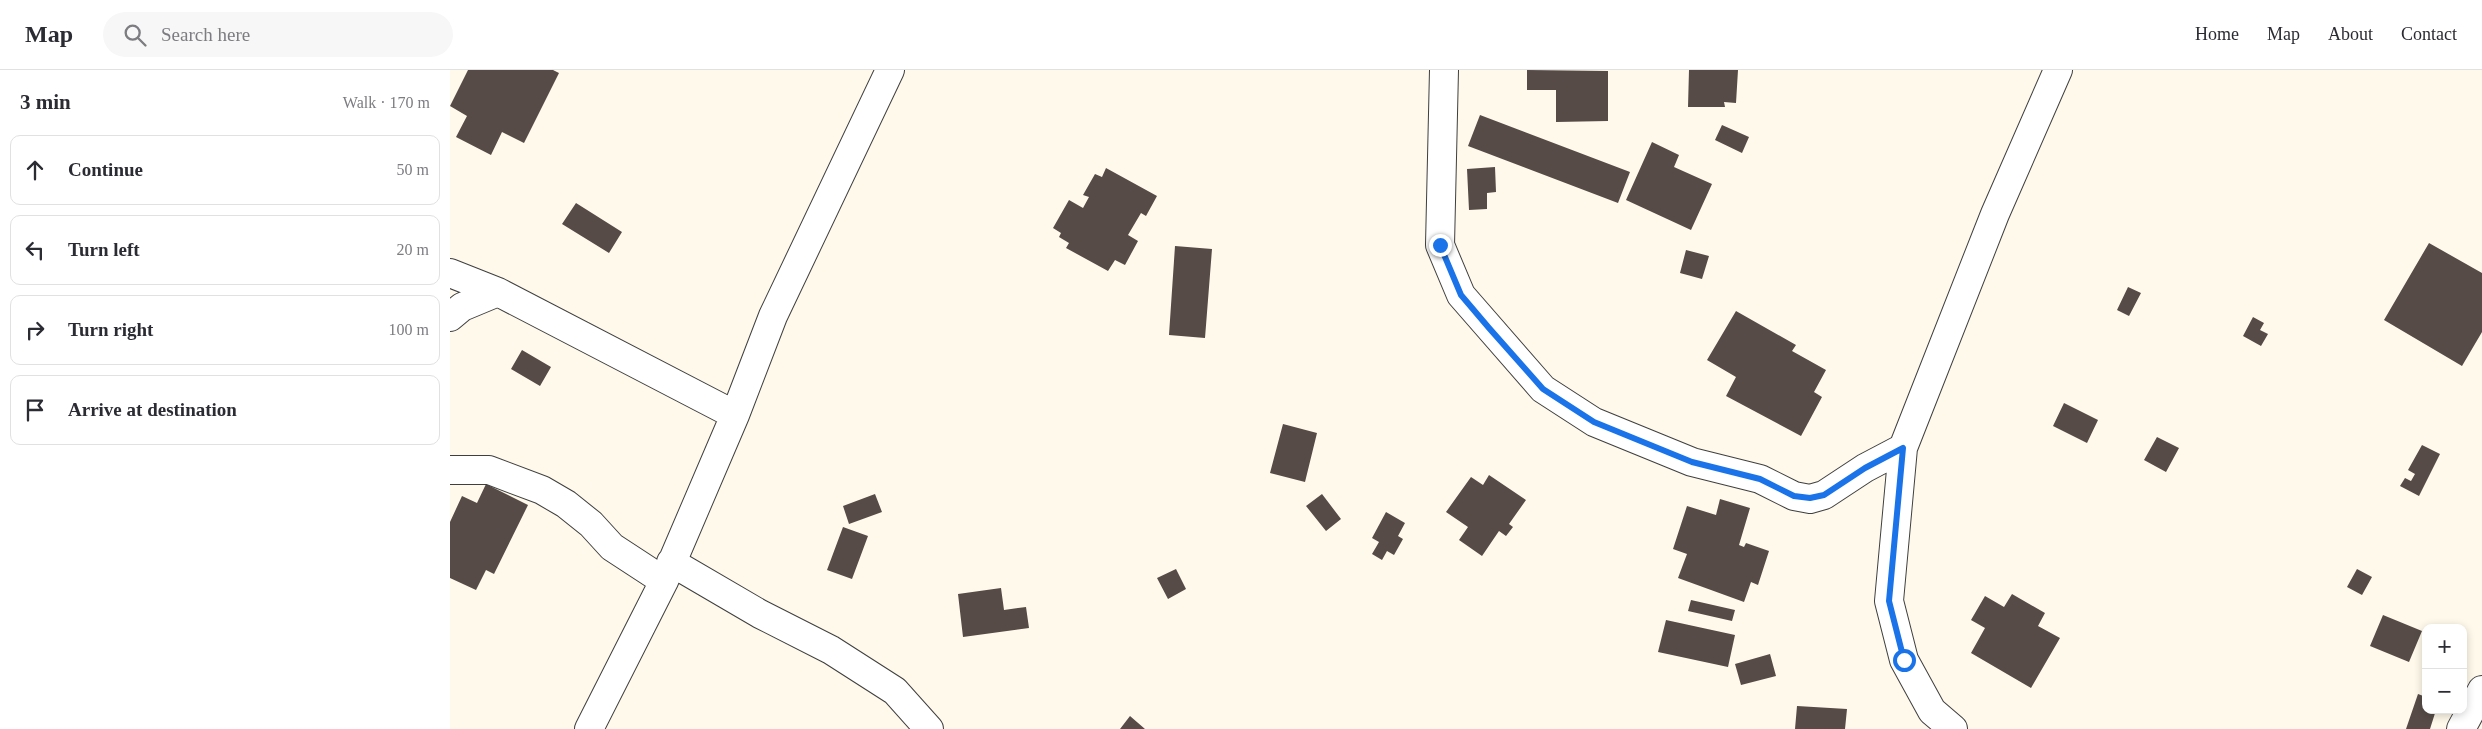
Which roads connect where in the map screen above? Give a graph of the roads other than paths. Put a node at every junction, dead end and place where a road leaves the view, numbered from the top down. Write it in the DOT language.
graph roads {
  1 [pos="890,70"];
  2 [pos="1444,70"];
  3 [pos="2058,70"];
  4 [pos="450,274"];
  5 [pos="498,292"];
  6 [pos="450,317"];
  7 [pos="735,415"];
  8 [pos="1903,448"];
  9 [pos="450,470"];
  10 [pos="667,571"];
  11 [pos="2482,690"];
  12 [pos="589,729"];
  13 [pos="928,729"];
  14 [pos="1952,729"];
  15 [pos="2460,729"];
  1 -- 7 [label="street"];
  2 -- 8 [label="street"];
  3 -- 8 [label="street"];
  4 -- 5 [label="street"];
  5 -- 6 [label="street"];
  5 -- 7 [label="street"];
  7 -- 10 [label="street"];
  8 -- 14 [label="street"];
  9 -- 10 [label="street"];
  10 -- 12 [label="street"];
  10 -- 13 [label="street"];
  11 -- 15 [label="street"];
}
